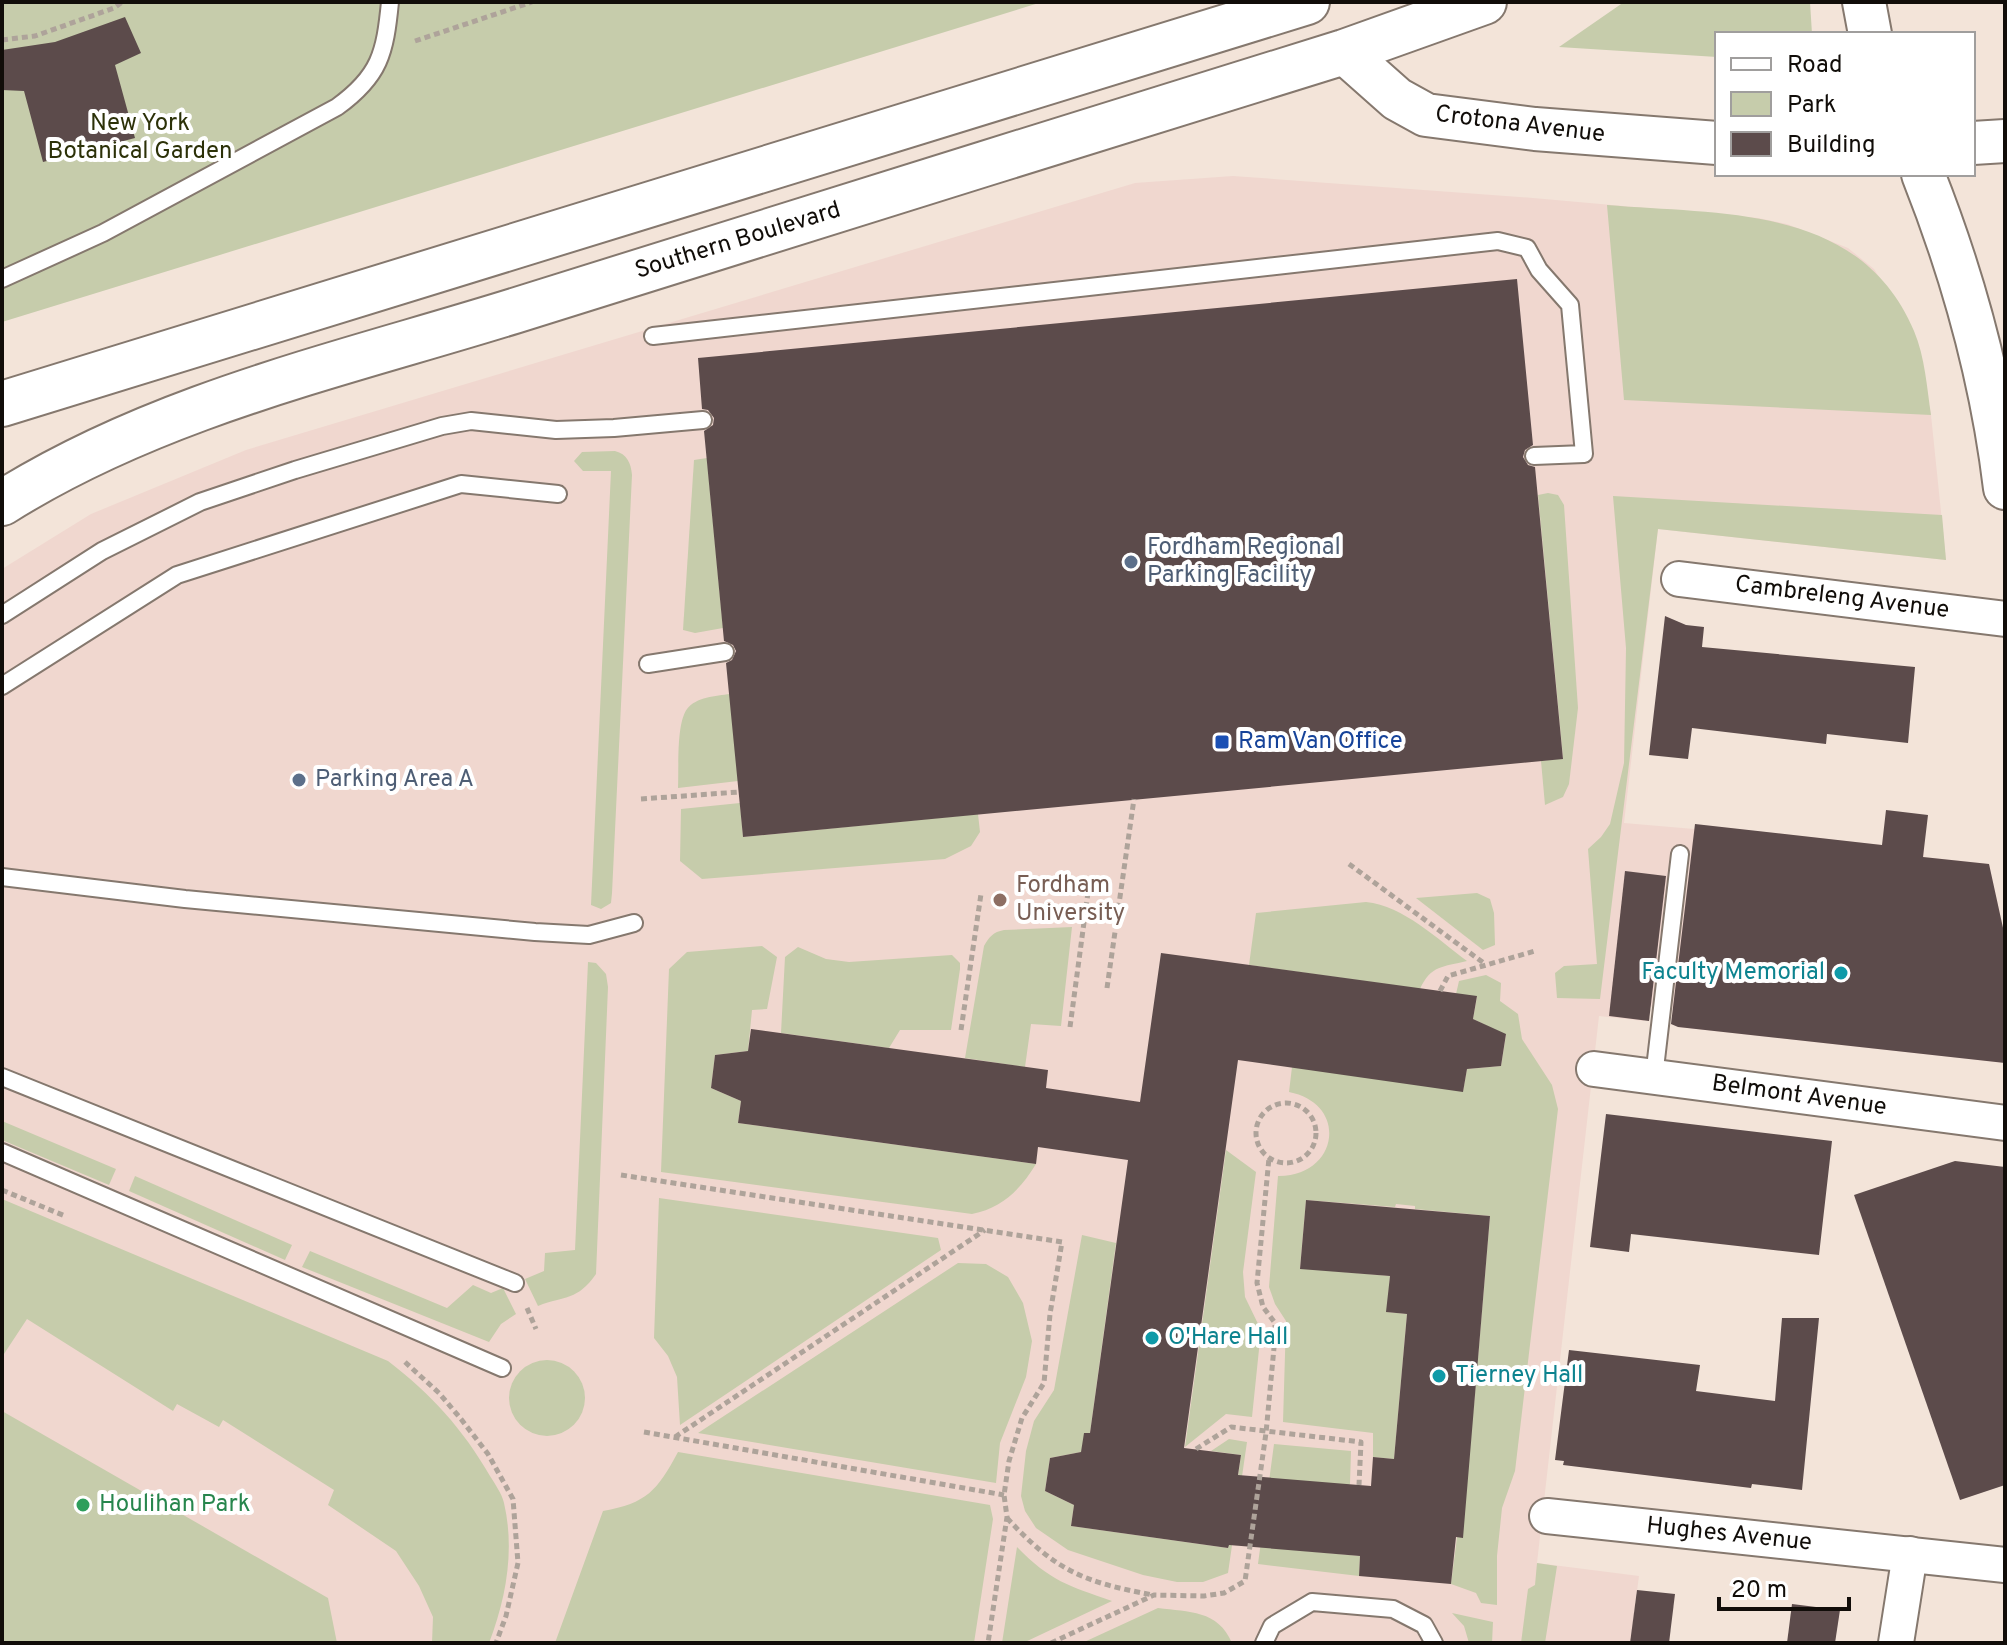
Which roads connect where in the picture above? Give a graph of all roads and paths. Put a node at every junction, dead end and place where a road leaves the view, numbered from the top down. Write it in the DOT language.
graph roads {
  1 [pos="122,2"];
  2 [pos="390,2"];
  3 [pos="532,2"];
  4 [pos="1307,2"];
  5 [pos="1484,2"];
  6 [pos="1864,2"];
  7 [pos="1870,32"];
  8 [pos="2,40"];
  9 [pos="385,45"];
  10 [pos="1344,52"];
  11 [pos="2005,141"];
  12 [pos="1715,143"];
  13 [pos="1975,143"];
  14 [pos="1924,176"];
  15 [pos="2,279"];
  16 [pos="653,336"];
  17 [pos="2,404"];
  18 [pos="703,420"];
  19 [pos="1534,456"];
  20 [pos="2005,488"];
  21 [pos="558,494"];
  22 [pos="2,503"];
  23 [pos="1679,579"];
  24 [pos="2,615"];
  25 [pos="2005,619"];
  26 [pos="725,652"];
  27 [pos="648,664"];
  28 [pos="2,686"];
  29 [pos="739,792"];
  30 [pos="641,799"];
  31 [pos="1134,799"];
  32 [pos="1680,854"];
  33 [pos="1349,864"];
  34 [pos="2,877"];
  35 [pos="1089,885"];
  36 [pos="981,894"];
  37 [pos="634,923"];
  38 [pos="1535,951"];
  39 [pos="1485,964"];
  40 [pos="1107,988"];
  41 [pos="1440,991"];
  42 [pos="1070,1027"];
  43 [pos="961,1030"];
  44 [pos="1594,1069"];
  45 [pos="2,1077"];
  46 [pos="1654,1077"];
  47 [pos="2005,1123"];
  48 [pos="2,1152"];
  49 [pos="1269,1158"];
  50 [pos="621,1175"];
  51 [pos="2,1190"];
  52 [pos="73,1220"];
  53 [pos="986,1230"];
  54 [pos="515,1283"];
  55 [pos="393,1357"];
  56 [pos="502,1368"];
  57 [pos="644,1432"];
  58 [pos="1266,1433"];
  59 [pos="675,1437"];
  60 [pos="1196,1449"];
  61 [pos="1359,1485"];
  62 [pos="1004,1495"];
  63 [pos="1547,1516"];
  64 [pos="1007,1517"];
  65 [pos="1910,1554"];
  66 [pos="2005,1565"];
  67 [pos="1154,1595"];
  68 [pos="496,1643"];
  69 [pos="988,1643"];
  70 [pos="1051,1643"];
  71 [pos="1264,1643"];
  72 [pos="1434,1643"];
  73 [pos="1896,1643"];
  1 -- 8 [label="path"];
  2 -- 9 [label="lane"];
  3 -- 9 [label="path"];
  4 -- 17 [label="main road"];
  5 -- 10 [label="main road, Southern Boulevard"];
  6 -- 7 [label="street"];
  9 -- 15 [label="lane"];
  10 -- 12 [label="street, Crotona Avenue"];
  10 -- 22 [label="main road, Southern Boulevard"];
  11 -- 13 [label="street"];
  14 -- 20 [label="street"];
  16 -- 19 [label="lane"];
  18 -- 24 [label="lane"];
  21 -- 28 [label="lane"];
  23 -- 25 [label="street, Cambreleng Avenue"];
  26 -- 27 [label="lane"];
  29 -- 30 [label="path"];
  31 -- 40 [label="path, bridge"];
  32 -- 46 [label="lane"];
  33 -- 39 [label="path"];
  34 -- 37 [label="lane"];
  35 -- 42 [label="path"];
  36 -- 43 [label="path"];
  38 -- 39 [label="path"];
  39 -- 41 [label="path"];
  44 -- 46 [label="street, Belmont Avenue"];
  45 -- 54 [label="lane"];
  46 -- 47 [label="street, Belmont Avenue"];
  48 -- 56 [label="lane"];
  49 -- 49 [label="path"];
  49 -- 58 [label="path"];
  50 -- 53 [label="path"];
  51 -- 52 [label="path"];
  53 -- 59 [label="path"];
  53 -- 62 [label="path"];
  55 -- 68 [label="path"];
  57 -- 59 [label="path"];
  58 -- 60 [label="path"];
  58 -- 61 [label="path"];
  58 -- 67 [label="path"];
  59 -- 62 [label="path"];
  62 -- 64 [label="path"];
  63 -- 65 [label="street, Hughes Avenue"];
  64 -- 67 [label="path"];
  64 -- 69 [label="path"];
  65 -- 66 [label="street, Hughes Avenue"];
  65 -- 73 [label="street"];
  67 -- 70 [label="path"];
  71 -- 72 [label="lane"];
}
